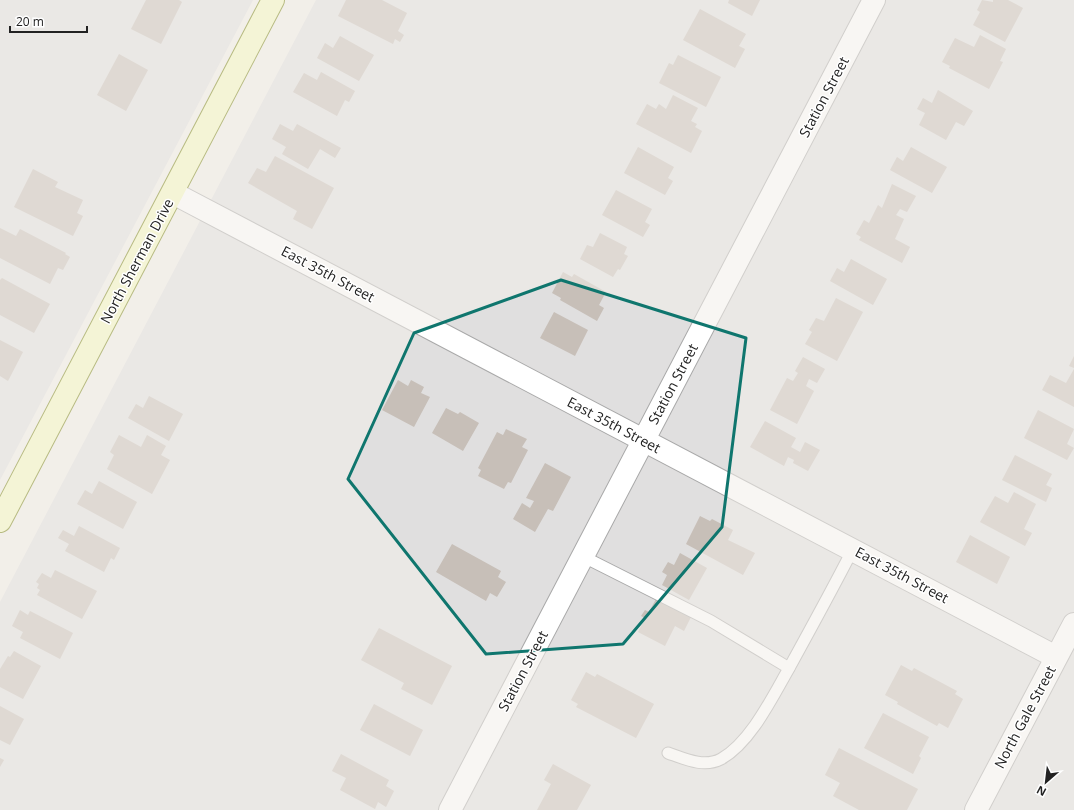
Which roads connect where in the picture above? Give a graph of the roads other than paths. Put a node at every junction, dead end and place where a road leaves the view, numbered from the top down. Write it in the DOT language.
graph roads {
  1 [pos="273,0"];
  2 [pos="874,0"];
  3 [pos="173,192"];
  4 [pos="643,440"];
  5 [pos="0,521"];
  6 [pos="853,549"];
  7 [pos="582,556"];
  8 [pos="1074,624"];
  9 [pos="1056,657"];
  10 [pos="789,668"];
  11 [pos="668,753"];
  12 [pos="450,810"];
  13 [pos="976,810"];
  1 -- 3 [label="main road, North Sherman Drive"];
  2 -- 4 [label="street, Station Street"];
  3 -- 4 [label="street, East 35th Street"];
  3 -- 5 [label="main road, North Sherman Drive"];
  4 -- 6 [label="street, East 35th Street"];
  4 -- 7 [label="street, Station Street"];
  6 -- 9 [label="street, East 35th Street"];
  6 -- 10 [label="lane"];
  7 -- 10 [label="lane"];
  7 -- 12 [label="street, Station Street"];
  8 -- 9 [label="street, North Gale Street"];
  9 -- 13 [label="street, North Gale Street"];
  10 -- 11 [label="lane"];
}
